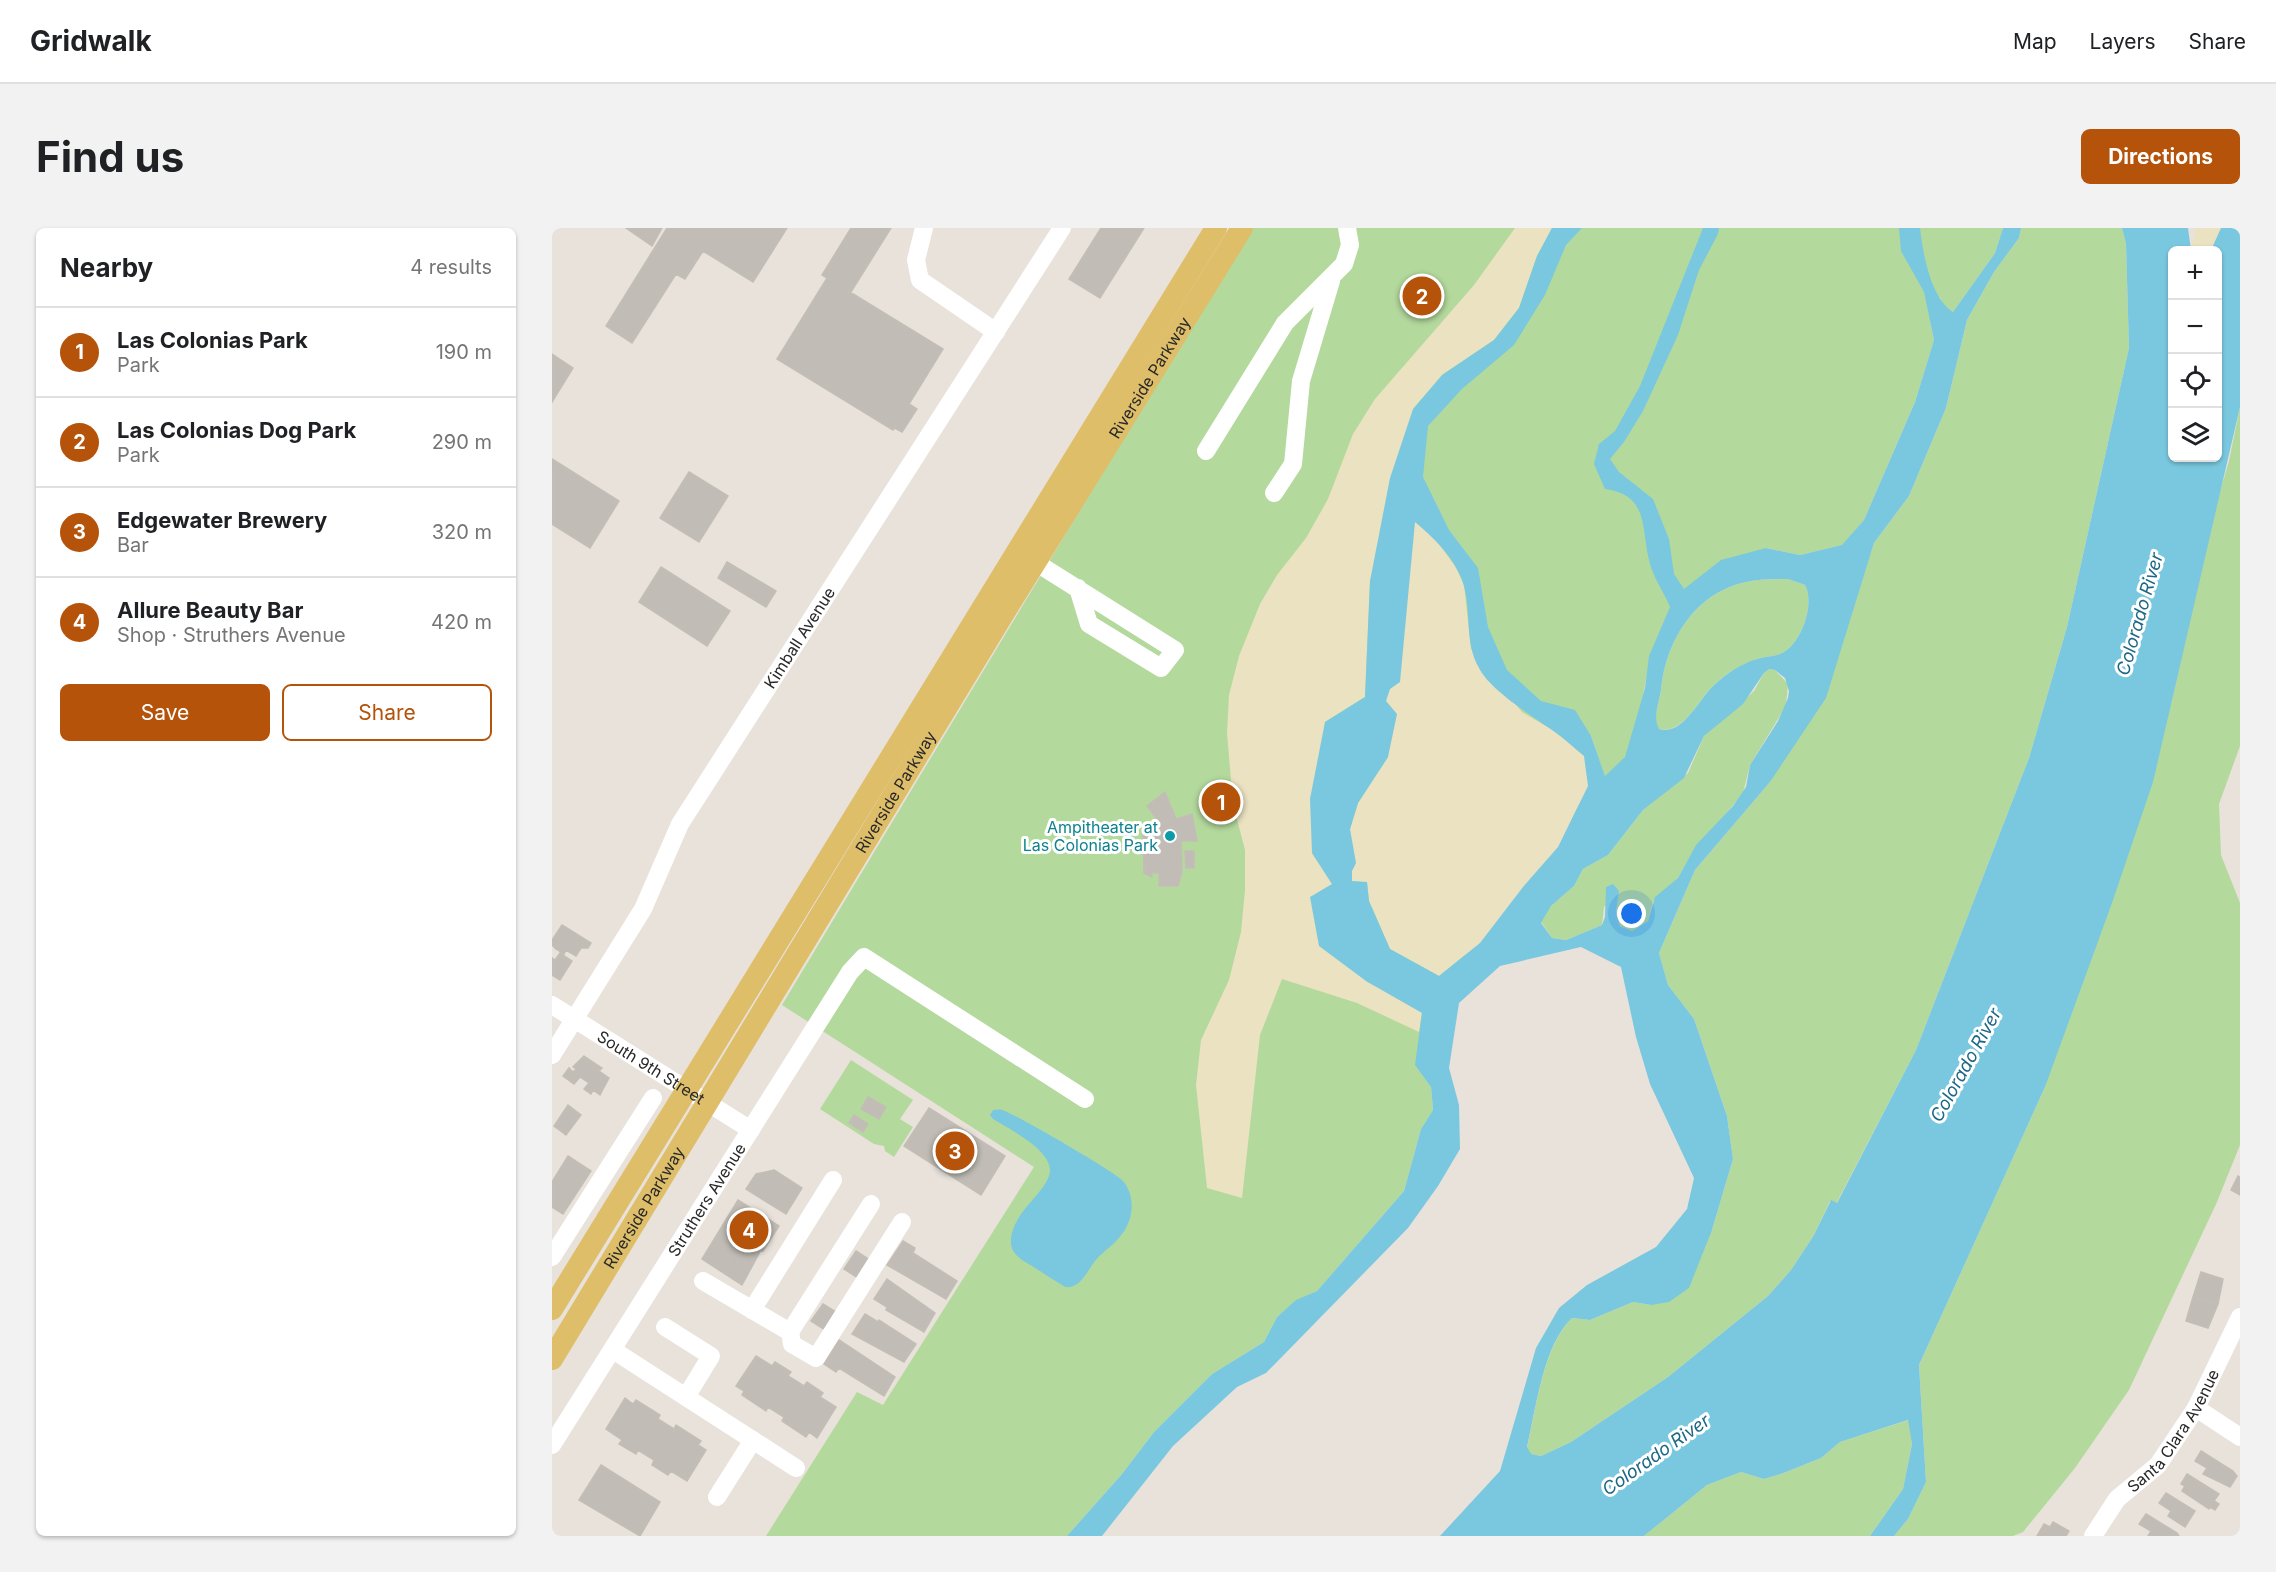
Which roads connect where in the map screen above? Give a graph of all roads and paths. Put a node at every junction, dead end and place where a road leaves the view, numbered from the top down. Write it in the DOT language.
graph roads {
  1 [pos="924,228"];
  2 [pos="1062,228"];
  3 [pos="1216,228"];
  4 [pos="1242,228"];
  5 [pos="1347,228"];
  6 [pos="1332,277"];
  7 [pos="996,332"];
  8 [pos="1206,451"];
  9 [pos="1274,493"];
  10 [pos="1035,561"];
  11 [pos="1078,588"];
  12 [pos="552,1005"];
  13 [pos="574,1018"];
  14 [pos="552,1055"];
  15 [pos="686,1089"];
  16 [pos="653,1098"];
  17 [pos="1085,1099"];
  18 [pos="708,1103"];
  19 [pos="751,1130"];
  20 [pos="833,1180"];
  21 [pos="872,1204"];
  22 [pos="902,1222"];
  23 [pos="552,1257"];
  24 [pos="703,1281"];
  25 [pos="552,1309"];
  26 [pos="752,1310"];
  27 [pos="2240,1317"];
  28 [pos="665,1327"];
  29 [pos="790,1332"];
  30 [pos="613,1350"];
  31 [pos="552,1359"];
  32 [pos="686,1397"];
  33 [pos="2196,1408"];
  34 [pos="2240,1437"];
  35 [pos="753,1440"];
  36 [pos="552,1445"];
  37 [pos="796,1468"];
  38 [pos="717,1497"];
  39 [pos="2093,1536"];
  1 -- 7 [label="street"];
  2 -- 7 [label="street, Kimball Avenue"];
  3 -- 15 [label="main road, Riverside Parkway"];
  4 -- 10 [label="main road, Riverside Parkway"];
  5 -- 6 [label="street"];
  6 -- 8 [label="street"];
  6 -- 9 [label="street"];
  7 -- 13 [label="street, Kimball Avenue"];
  10 -- 11 [label="street"];
  10 -- 18 [label="main road, Riverside Parkway"];
  11 -- 11 [label="street"];
  12 -- 13 [label="street, South 9th Street"];
  13 -- 14 [label="street, Kimball Avenue"];
  13 -- 15 [label="street, South 9th Street"];
  15 -- 18 [label="street, South 9th Street"];
  15 -- 25 [label="main road, Riverside Parkway"];
  16 -- 23 [label="street"];
  17 -- 19 [label="street, Struthers Avenue"];
  18 -- 19 [label="street, South 9th Street"];
  18 -- 31 [label="main road, Riverside Parkway"];
  19 -- 30 [label="street, Struthers Avenue"];
  20 -- 26 [label="street"];
  21 -- 29 [label="street"];
  22 -- 29 [label="street"];
  24 -- 26 [label="street"];
  26 -- 29 [label="street"];
  27 -- 33 [label="street, Santa Clara Avenue"];
  28 -- 32 [label="street"];
  30 -- 32 [label="street"];
  30 -- 36 [label="street, Struthers Avenue"];
  32 -- 35 [label="street"];
  33 -- 34 [label="street"];
  33 -- 39 [label="street, Santa Clara Avenue"];
  35 -- 37 [label="street"];
  35 -- 38 [label="street"];
}
